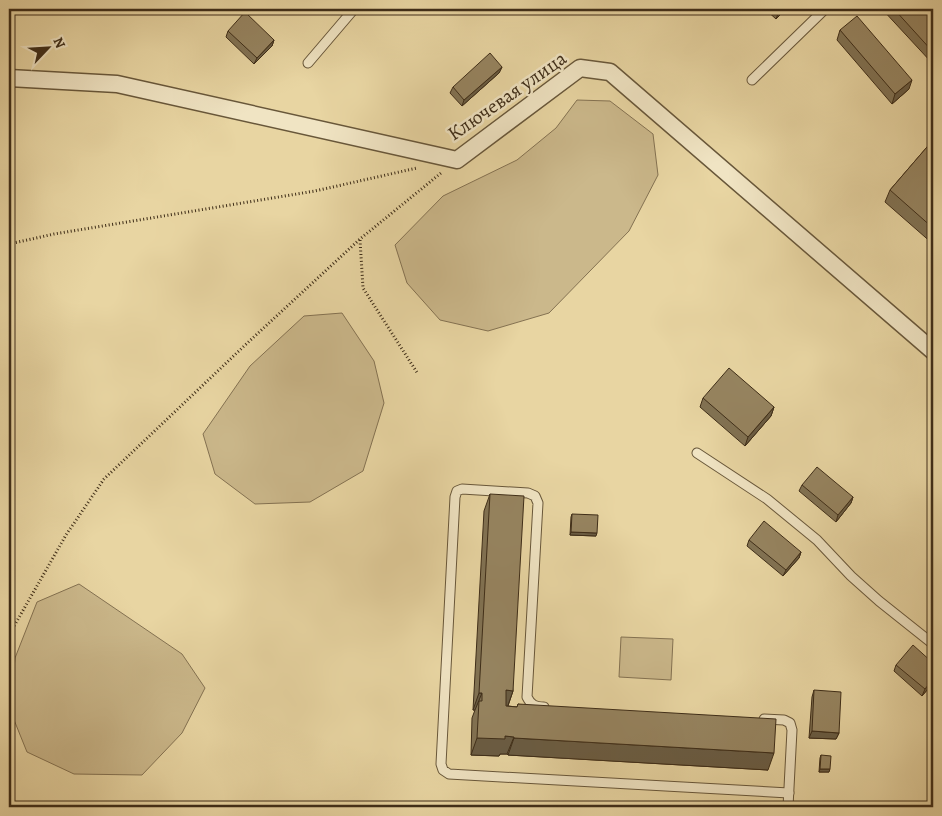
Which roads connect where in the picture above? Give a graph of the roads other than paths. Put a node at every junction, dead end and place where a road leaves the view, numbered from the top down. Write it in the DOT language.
graph roads {
  1 [pos="354,9"];
  2 [pos="825,9"];
  3 [pos="308,63"];
  4 [pos="9,78"];
  5 [pos="752,80"];
  6 [pos="933,351"];
  7 [pos="698,453"];
  8 [pos="933,644"];
  9 [pos="556,708"];
  10 [pos="754,719"];
  11 [pos="789,793"];
  12 [pos="788,807"];
  1 -- 3 [label="lane"];
  2 -- 5 [label="lane"];
  4 -- 6 [label="street, Ключевая улица"];
  7 -- 8 [label="lane"];
  9 -- 11 [label="lane"];
  10 -- 11 [label="lane"];
  11 -- 12 [label="lane"];
}
